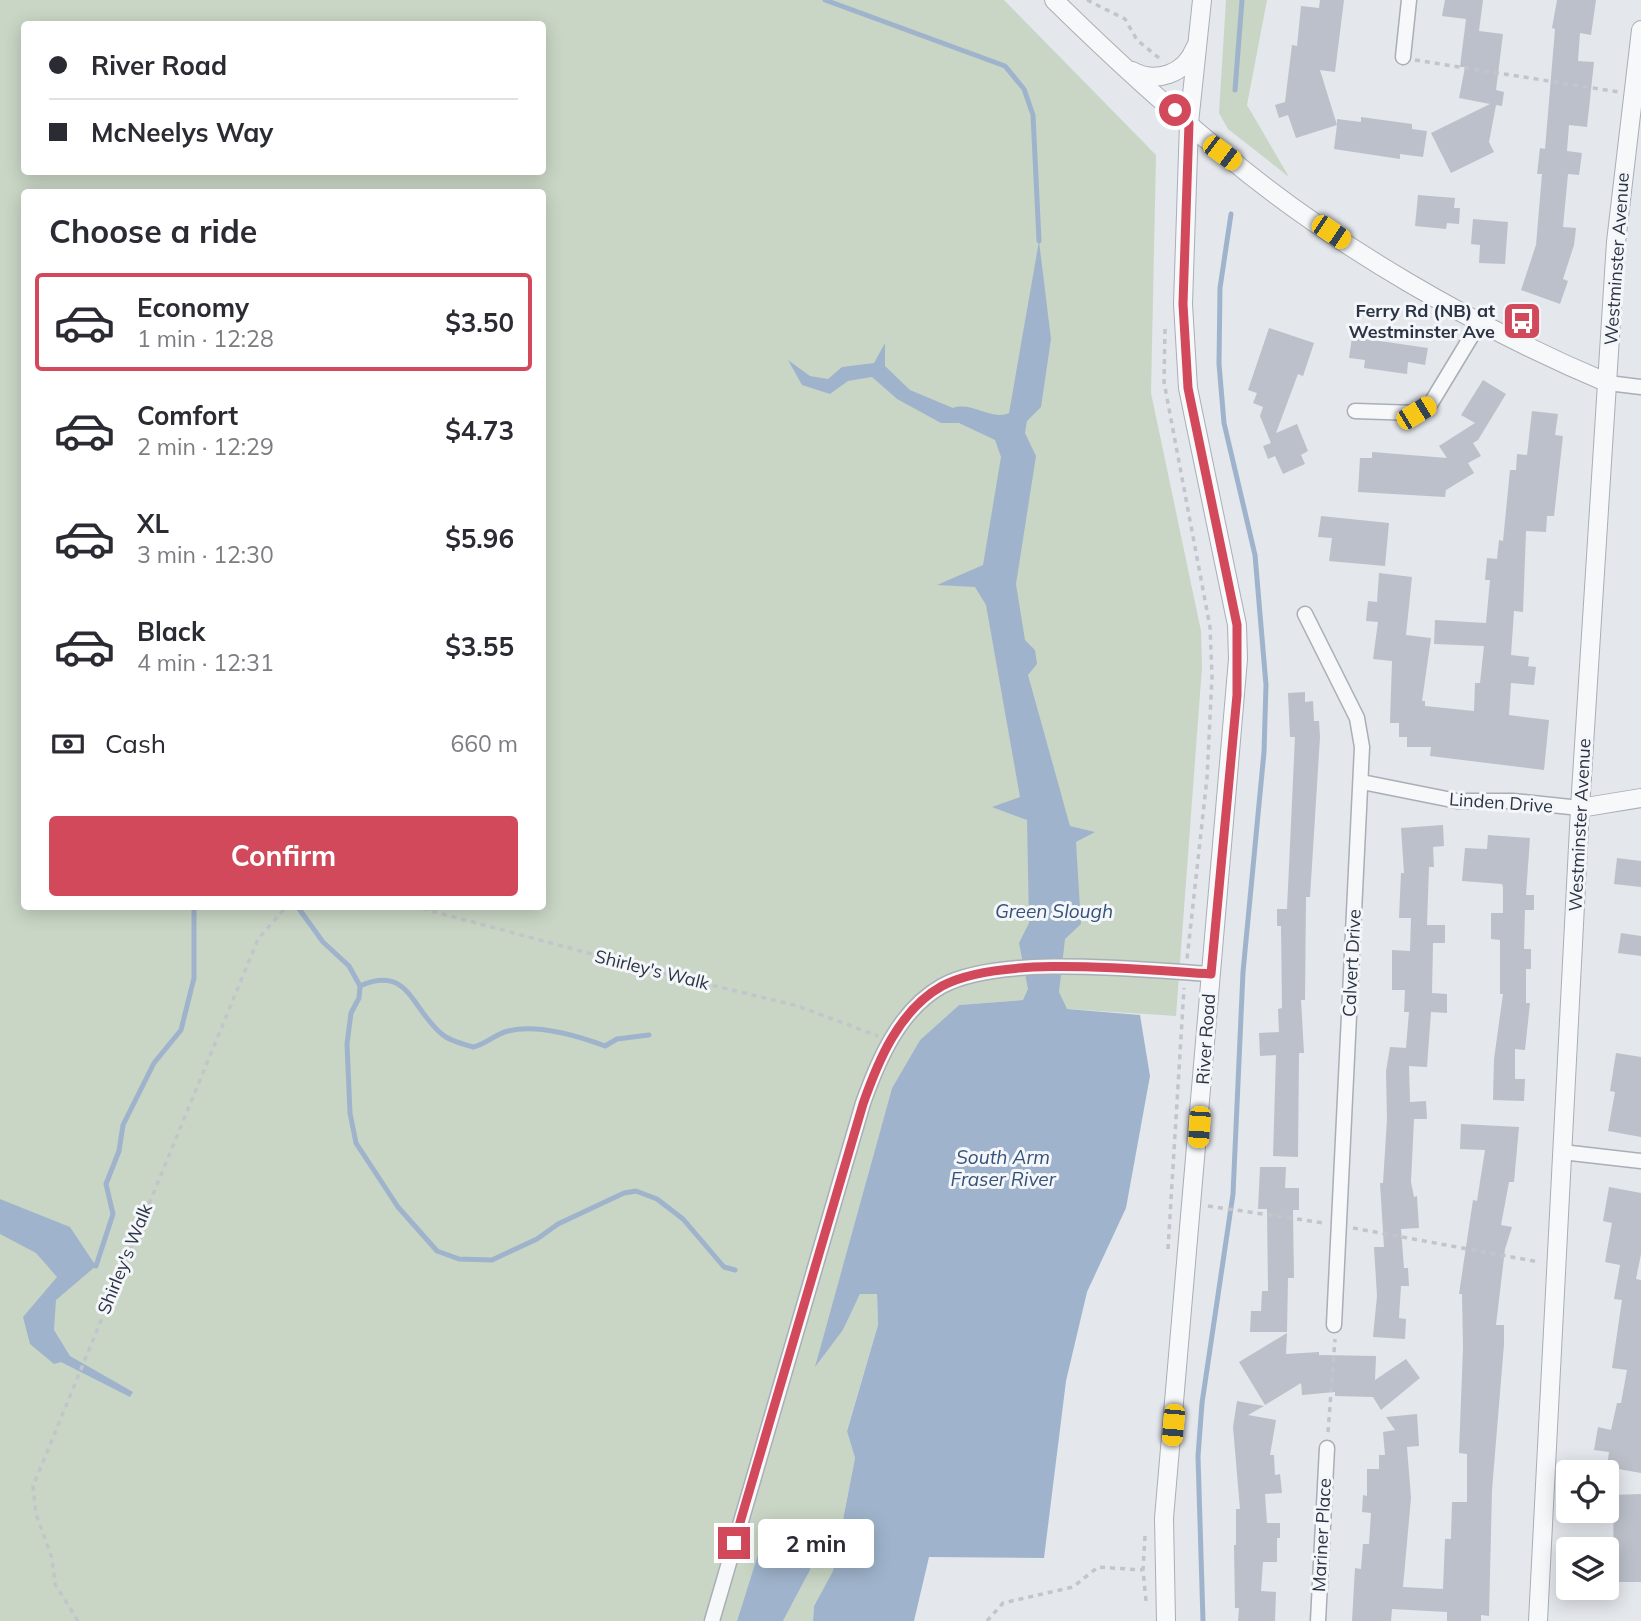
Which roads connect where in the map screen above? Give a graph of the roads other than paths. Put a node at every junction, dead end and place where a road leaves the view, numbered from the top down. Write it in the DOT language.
graph roads {
  1 [pos="1054,0"];
  2 [pos="1202,0"];
  3 [pos="1409,0"];
  4 [pos="1641,30"];
  5 [pos="1198,41"];
  6 [pos="1403,57"];
  7 [pos="1117,61"];
  8 [pos="1189,123"];
  9 [pos="1480,322"];
  10 [pos="1608,383"];
  11 [pos="1641,387"];
  12 [pos="1355,411"];
  13 [pos="1305,614"];
  14 [pos="1363,782"];
  15 [pos="1641,798"];
  16 [pos="1580,808"];
  17 [pos="1211,974"];
  18 [pos="1562,1152"];
  19 [pos="1641,1161"];
  20 [pos="1334,1325"];
  21 [pos="1326,1448"];
  22 [pos="712,1621"];
  23 [pos="1166,1621"];
  24 [pos="1318,1621"];
  25 [pos="1538,1621"];
  1 -- 7 [label="street"];
  2 -- 5 [label="street, River Road"];
  3 -- 6 [label="street"];
  4 -- 10 [label="street, Westminster Avenue"];
  5 -- 7 [label="street"];
  5 -- 8 [label="street, River Road"];
  7 -- 8 [label="street"];
  8 -- 9 [label="street"];
  8 -- 17 [label="street, River Road"];
  9 -- 10 [label="street"];
  9 -- 12 [label="street"];
  10 -- 11 [label="street"];
  10 -- 16 [label="street, Westminster Avenue"];
  13 -- 14 [label="street, Calvert Drive"];
  14 -- 16 [label="street, Linden Drive"];
  14 -- 20 [label="street, Calvert Drive"];
  15 -- 16 [label="street, Linden Drive"];
  16 -- 18 [label="street, Westminster Avenue"];
  17 -- 22 [label="street"];
  17 -- 23 [label="street, River Road"];
  18 -- 19 [label="street"];
  18 -- 25 [label="street, Westminster Avenue"];
  21 -- 24 [label="street, Mariner Place"];
}
